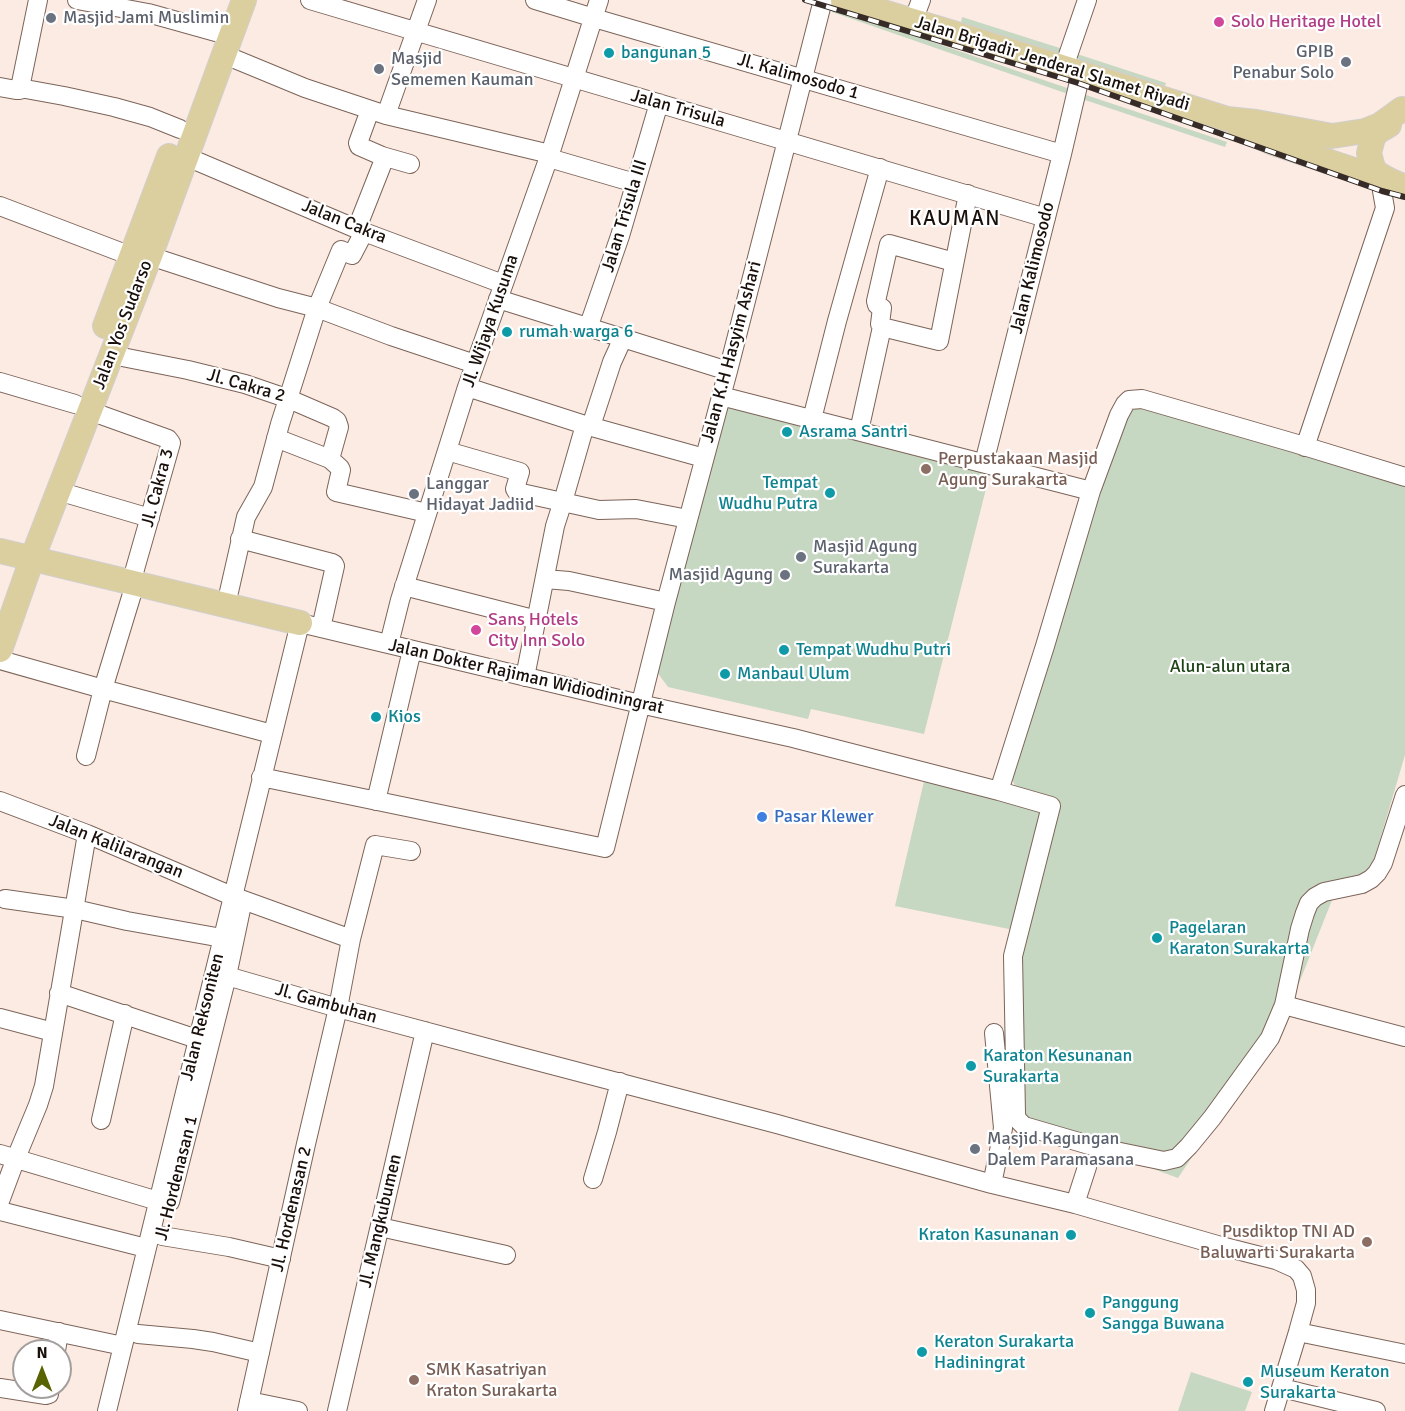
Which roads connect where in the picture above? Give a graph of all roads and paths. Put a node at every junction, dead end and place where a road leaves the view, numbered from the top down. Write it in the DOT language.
graph roads {
  1 [pos="38,0"];
  2 [pos="77,0"];
  3 [pos="228,0"];
  4 [pos="244,0"];
  5 [pos="310,0"];
  6 [pos="427,0"];
  7 [pos="535,0"];
  8 [pos="599,0"];
  9 [pos="823,0"];
  10 [pos="843,0"];
  11 [pos="1087,0"];
  12 [pos="917,10"];
  13 [pos="594,18"];
  14 [pos="216,32"];
  15 [pos="416,32"];
  16 [pos="225,55"];
  17 [pos="1072,70"];
  18 [pos="575,78"];
  19 [pos="802,78"];
  20 [pos="0,87"];
  21 [pos="20,88"];
  22 [pos="659,103"];
  23 [pos="1404,104"];
  24 [pos="378,112"];
  25 [pos="1227,119"];
  26 [pos="180,129"];
  27 [pos="1332,136"];
  28 [pos="786,141"];
  29 [pos="1062,154"];
  30 [pos="550,156"];
  31 [pos="187,157"];
  32 [pos="385,157"];
  33 [pos="1324,160"];
  34 [pos="410,164"];
  35 [pos="880,168"];
  36 [pos="635,183"];
  37 [pos="1400,183"];
  38 [pos="968,194"];
  39 [pos="0,206"];
  40 [pos="1046,218"];
  41 [pos="360,230"];
  42 [pos="138,254"];
  43 [pos="954,262"];
  44 [pos="501,291"];
  45 [pos="317,308"];
  46 [pos="882,327"];
  47 [pos="588,328"];
  48 [pos="623,338"];
  49 [pos="111,355"];
  50 [pos="475,364"];
  51 [pos="728,371"];
  52 [pos="0,382"];
  53 [pos="467,387"];
  54 [pos="721,396"];
  55 [pos="289,399"];
  56 [pos="83,407"];
  57 [pos="812,419"];
  58 [pos="588,426"];
  59 [pos="859,431"];
  60 [pos="276,438"];
  61 [pos="1305,447"];
  62 [pos="447,452"];
  63 [pos="704,458"];
  64 [pos="330,459"];
  65 [pos="984,463"];
  66 [pos="1405,477"];
  67 [pos="58,491"];
  68 [pos="1091,491"];
  69 [pos="563,502"];
  70 [pos="427,513"];
  71 [pos="150,518"];
  72 [pos="688,519"];
  73 [pos="240,539"];
  74 [pos="17,555"];
  75 [pos="545,579"];
  76 [pos="133,584"];
  77 [pos="404,586"];
  78 [pos="666,602"];
  79 [pos="226,605"];
  80 [pos="0,606"];
  81 [pos="537,620"];
  82 [pos="310,626"];
  83 [pos="389,644"];
  84 [pos="0,650"];
  85 [pos="412,650"];
  86 [pos="0,660"];
  87 [pos="525,676"];
  88 [pos="103,689"];
  89 [pos="640,704"];
  90 [pos="272,734"];
  91 [pos="86,756"];
  92 [pos="261,777"];
  93 [pos="999,791"];
  94 [pos="1405,795"];
  95 [pos="0,801"];
  96 [pos="376,801"];
  97 [pos="265,804"];
  98 [pos="87,834"];
  99 [pos="411,851"];
  100 [pos="238,897"];
  101 [pos="5,899"];
  102 [pos="75,909"];
  103 [pos="222,938"];
  104 [pos="351,939"];
  105 [pos="227,976"];
  106 [pos="59,993"];
  107 [pos="1284,1005"];
  108 [pos="338,1008"];
  109 [pos="125,1014"];
  110 [pos="0,1018"];
  111 [pos="425,1031"];
  112 [pos="53,1032"];
  113 [pos="993,1032"];
  114 [pos="1405,1037"];
  115 [pos="197,1039"];
  116 [pos="620,1082"];
  117 [pos="101,1120"];
  118 [pos="8,1156"];
  119 [pos="1092,1156"];
  120 [pos="593,1179"];
  121 [pos="992,1184"];
  122 [pos="0,1201"];
  123 [pos="158,1201"];
  124 [pos="1075,1204"];
  125 [pos="0,1211"];
  126 [pos="380,1227"];
  127 [pos="162,1236"];
  128 [pos="147,1248"];
  129 [pos="506,1255"];
  130 [pos="280,1259"];
  131 [pos="0,1320"];
  132 [pos="59,1332"];
  133 [pos="1298,1332"];
  134 [pos="138,1334"];
  135 [pos="58,1339"];
  136 [pos="123,1346"];
  137 [pos="260,1353"];
  138 [pos="1405,1354"];
  139 [pos="1282,1388"];
  140 [pos="248,1406"];
  141 [pos="107,1411"];
  142 [pos="119,1411"];
  143 [pos="298,1411"];
  144 [pos="338,1411"];
  145 [pos="1274,1411"];
  146 [pos="1376,1411"];
  1 -- 21 [label="street"];
  2 -- 14 [label="street"];
  3 -- 14 [label="main road, Jalan Yos Sudarso"];
  4 -- 16 [label="main road, Jalan Yos Sudarso"];
  5 -- 15 [label="street, Jalan Trisula"];
  6 -- 15 [label="street"];
  7 -- 13 [label="street, Jl. Kalimosodo 1"];
  8 -- 13 [label="street, Jl. Wijaya Kusuma"];
  9 -- 19 [label="street, Jalan K.H Hasyim Ashari"];
  10 -- 12 [label="main road, Jalan Brigadir Jenderal Slamet Riyadi"];
  11 -- 17 [label="street, Jalan Kalimosodo"];
  12 -- 17 [label="main road, Jalan Brigadir Jenderal Slamet Riyadi"];
  13 -- 18 [label="street, Jl. Wijaya Kusuma"];
  13 -- 19 [label="street, Jl. Kalimosodo 1"];
  14 -- 26 [label="main road, Jalan Yos Sudarso"];
  15 -- 18 [label="street, Jalan Trisula"];
  15 -- 24 [label="street"];
  16 -- 24 [label="street"];
  16 -- 31 [label="main road, Jalan Yos Sudarso"];
  17 -- 25 [label="main road, Jalan Brigadir Jenderal Slamet Riyadi"];
  17 -- 29 [label="street, Jalan Kalimosodo"];
  18 -- 22 [label="street, Jalan Trisula"];
  18 -- 30 [label="street, Jl. Wijaya Kusuma"];
  19 -- 28 [label="street, Jalan K.H Hasyim Ashari"];
  19 -- 29 [label="street, Jl. Kalimosodo 1"];
  20 -- 21 [label="street"];
  21 -- 26 [label="street"];
  22 -- 28 [label="street, Jalan Trisula"];
  22 -- 36 [label="street, Jalan Trisula III"];
  23 -- 27 [label="main road, Jalan Brigadir Jenderal Slamet Riyadi"];
  23 -- 37 [label="main road"];
  24 -- 30 [label="street"];
  24 -- 32 [label="street"];
  25 -- 27 [label="main road, Jalan Brigadir Jenderal Slamet Riyadi"];
  25 -- 33 [label="main road, Jalan Brigadir Jenderal Slamet Riyadi"];
  26 -- 42 [label="main road, Jalan Yos Sudarso"];
  27 -- 33 [label="main road"];
  28 -- 35 [label="street, Jalan Trisula"];
  28 -- 51 [label="street, Jalan K.H Hasyim Ashari"];
  29 -- 40 [label="street, Jalan Kalimosodo"];
  30 -- 36 [label="street"];
  30 -- 44 [label="street, Jl. Wijaya Kusuma"];
  31 -- 41 [label="street, Jalan Cakra"];
  31 -- 42 [label="main road, Jalan Yos Sudarso"];
  32 -- 34 [label="street"];
  32 -- 41 [label="street"];
  33 -- 37 [label="main road, Jalan Brigadir Jenderal Slamet Riyadi"];
  35 -- 38 [label="street, Jalan Trisula"];
  35 -- 57 [label="street"];
  36 -- 47 [label="street, Jalan Trisula III"];
  37 -- 61 [label="street"];
  38 -- 40 [label="street, Jalan Trisula"];
  38 -- 43 [label="street"];
  39 -- 42 [label="street"];
  40 -- 65 [label="street, Jalan Kalimosodo"];
  41 -- 44 [label="street, Jalan Cakra"];
  41 -- 45 [label="street"];
  42 -- 45 [label="street"];
  42 -- 49 [label="main road, Jalan Yos Sudarso"];
  42 -- 56 [label="main road, Jalan Yos Sudarso"];
  43 -- 46 [label="street"];
  43 -- 46 [label="street"];
  44 -- 47 [label="street, Jalan Cakra"];
  44 -- 50 [label="street, Jl. Wijaya Kusuma"];
  45 -- 50 [label="street"];
  45 -- 55 [label="street"];
  46 -- 59 [label="street"];
  47 -- 48 [label="street, Jalan Cakra"];
  48 -- 51 [label="street, Jalan Cakra"];
  48 -- 58 [label="street"];
  49 -- 55 [label="street, Jl. Cakra 2"];
  49 -- 56 [label="main road, Jalan Yos Sudarso"];
  50 -- 53 [label="street, Jl. Wijaya Kusuma"];
  51 -- 54 [label="street, Jalan K.H Hasyim Ashari"];
  52 -- 56 [label="street"];
  53 -- 58 [label="street"];
  53 -- 62 [label="street, Jl. Wijaya Kusuma"];
  54 -- 57 [label="street"];
  54 -- 63 [label="street, Jalan K.H Hasyim Ashari"];
  55 -- 60 [label="street"];
  55 -- 64 [label="street, Jl. Cakra 2"];
  56 -- 67 [label="main road, Jalan Yos Sudarso"];
  56 -- 71 [label="street, Jl. Cakra 3"];
  56 -- 74 [label="main road, Jalan Yos Sudarso"];
  57 -- 59 [label="street"];
  58 -- 63 [label="street"];
  58 -- 69 [label="street"];
  59 -- 65 [label="street"];
  60 -- 64 [label="street"];
  60 -- 73 [label="street"];
  61 -- 66 [label="street"];
  61 -- 68 [label="street"];
  62 -- 69 [label="street"];
  62 -- 70 [label="street, Jl. Wijaya Kusuma"];
  63 -- 72 [label="street, Jalan K.H Hasyim Ashari"];
  64 -- 70 [label="street"];
  65 -- 68 [label="street"];
  67 -- 71 [label="street"];
  67 -- 74 [label="main road, Jalan Yos Sudarso"];
  68 -- 93 [label="street"];
  69 -- 72 [label="street"];
  69 -- 75 [label="street"];
  70 -- 77 [label="street, Jl. Wijaya Kusuma"];
  71 -- 76 [label="street, Jl. Cakra 3"];
  72 -- 78 [label="street, Jalan K.H Hasyim Ashari"];
  73 -- 79 [label="street"];
  73 -- 82 [label="street, Jalan Reksoniten"];
  74 -- 76 [label="main road, Jalan Dokter Rajiman Widiodiningrat"];
  74 -- 80 [label="main road, Jalan Yos Sudarso"];
  74 -- 84 [label="main road, Jalan Yos Sudarso"];
  75 -- 78 [label="street"];
  75 -- 81 [label="street"];
  76 -- 79 [label="main road, Jalan Dokter Rajiman Widiodiningrat"];
  76 -- 88 [label="street, Jl. Cakra 3"];
  77 -- 81 [label="street"];
  77 -- 83 [label="street, Jl. Wijaya Kusuma"];
  78 -- 89 [label="street, Jalan K.H Hasyim Ashari"];
  79 -- 82 [label="main road, Jalan Dokter Rajiman Widiodiningrat"];
  81 -- 87 [label="street"];
  82 -- 83 [label="street, Jalan Dokter Rajiman Widiodiningrat"];
  82 -- 90 [label="street, Jalan Reksoniten"];
  83 -- 85 [label="street, Jalan Dokter Rajiman Widiodiningrat"];
  85 -- 87 [label="street, Jalan Dokter Rajiman Widiodiningrat"];
  85 -- 96 [label="street"];
  86 -- 88 [label="street"];
  87 -- 89 [label="street, Jalan Dokter Rajiman Widiodiningrat"];
  88 -- 90 [label="street"];
  88 -- 91 [label="street, Jl. Cakra 3"];
  89 -- 93 [label="street, Jalan Dokter Rajiman Widiodiningrat"];
  89 -- 96 [label="street, Jalan K.H Hasyim Ashari"];
  90 -- 92 [label="street, Jalan Reksoniten"];
  92 -- 96 [label="street"];
  92 -- 100 [label="street, Jalan Reksoniten"];
  93 -- 119 [label="street, Jalan Dokter Rajiman Widiodiningrat"];
  94 -- 107 [label="street"];
  95 -- 98 [label="street, Jalan Kalilarangan"];
  97 -- 100 [label="street, Jl. Hordenasan 1"];
  98 -- 100 [label="street, Jalan Kalilarangan"];
  98 -- 102 [label="street"];
  99 -- 104 [label="street, Jl. Hordenasan 2"];
  100 -- 103 [label="street, Jalan Reksoniten"];
  100 -- 104 [label="street, Jalan Kalilarangan"];
  100 -- 105 [label="street, Jl. Hordenasan 1"];
  101 -- 102 [label="street"];
  102 -- 103 [label="street"];
  102 -- 106 [label="street"];
  103 -- 115 [label="street, Jalan Reksoniten"];
  104 -- 108 [label="street, Jl. Hordenasan 2"];
  105 -- 108 [label="street, Jl. Gambuhan"];
  105 -- 127 [label="street, Jl. Hordenasan 1"];
  106 -- 109 [label="street"];
  106 -- 112 [label="street"];
  107 -- 114 [label="street"];
  107 -- 119 [label="street"];
  108 -- 111 [label="street, Jl. Gambuhan"];
  108 -- 130 [label="street, Jl. Hordenasan 2"];
  109 -- 115 [label="street"];
  109 -- 117 [label="street"];
  110 -- 112 [label="street"];
  111 -- 116 [label="street, Jl. Gambuhan"];
  111 -- 126 [label="street, Jl. Mangkubumen"];
  112 -- 118 [label="street"];
  113 -- 121 [label="street"];
  115 -- 123 [label="street, Jalan Reksoniten"];
  116 -- 120 [label="street"];
  116 -- 121 [label="street, Jl. Gambuhan"];
  118 -- 122 [label="street"];
  118 -- 123 [label="street"];
  119 -- 124 [label="street"];
  121 -- 124 [label="street, Jl. Gambuhan"];
  123 -- 128 [label="street, Jalan Reksoniten"];
  124 -- 133 [label="street, Jl. Gambuhan"];
  125 -- 128 [label="street"];
  126 -- 129 [label="street"];
  126 -- 144 [label="street, Jl. Mangkubumen"];
  127 -- 130 [label="street"];
  127 -- 134 [label="street, Jl. Hordenasan 1"];
  128 -- 136 [label="street, Jalan Reksoniten"];
  130 -- 137 [label="street, Jl. Hordenasan 2"];
  131 -- 132 [label="street"];
  132 -- 135 [label="street"];
  132 -- 136 [label="street"];
  133 -- 138 [label="street"];
  133 -- 139 [label="street"];
  134 -- 137 [label="street"];
  134 -- 142 [label="street, Jl. Hordenasan 1"];
  136 -- 141 [label="street, Jalan Reksoniten"];
  137 -- 140 [label="street, Jl. Hordenasan 2"];
  139 -- 145 [label="street"];
  139 -- 146 [label="street"];
  140 -- 143 [label="street"];
}
